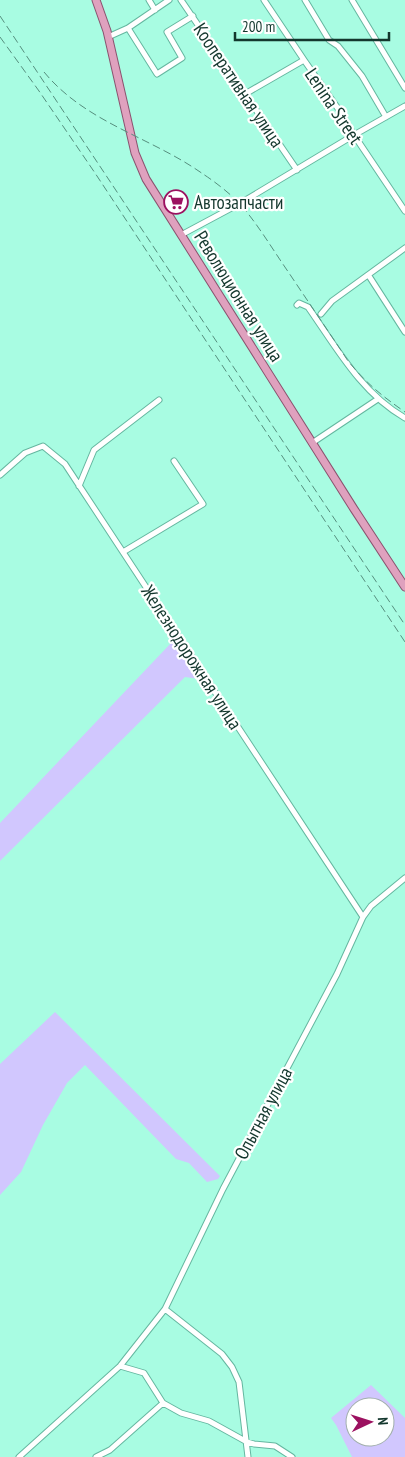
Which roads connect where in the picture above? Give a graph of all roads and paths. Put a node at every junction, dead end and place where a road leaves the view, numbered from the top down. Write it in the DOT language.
graph roads {
  1 [pos="96,0"];
  2 [pos="150,0"];
  3 [pos="169,0"];
  4 [pos="181,0"];
  5 [pos="264,0"];
  6 [pos="305,0"];
  7 [pos="352,0"];
  8 [pos="155,10"];
  9 [pos="193,16"];
  10 [pos="128,28"];
  11 [pos="108,37"];
  12 [pos="304,60"];
  13 [pos="405,88"];
  14 [pos="245,94"];
  15 [pos="405,106"];
  16 [pos="386,117"];
  17 [pos="354,135"];
  18 [pos="297,170"];
  19 [pos="405,211"];
  20 [pos="181,235"];
  21 [pos="405,248"];
  22 [pos="368,276"];
  23 [pos="297,304"];
  24 [pos="321,314"];
  25 [pos="405,332"];
  26 [pos="378,399"];
  27 [pos="159,400"];
  28 [pos="405,418"];
  29 [pos="312,444"];
  30 [pos="174,461"];
  31 [pos="0,475"];
  32 [pos="79,486"];
  33 [pos="123,552"];
  34 [pos="404,582"];
  35 [pos="405,878"];
  36 [pos="363,917"];
  37 [pos="165,1309"];
  38 [pos="120,1366"];
  39 [pos="163,1403"];
  40 [pos="247,1442"];
  41 [pos="19,1457"];
  42 [pos="96,1457"];
  43 [pos="248,1457"];
  44 [pos="292,1457"];
  1 -- 11 [label="main road, Революционная улица"];
  2 -- 8 [label="street"];
  3 -- 8 [label="street"];
  4 -- 9 [label="street, Кооперативная улица"];
  5 -- 12 [label="street, Lenina Street"];
  6 -- 16 [label="street"];
  7 -- 13 [label="street"];
  8 -- 10 [label="street"];
  9 -- 10 [label="street"];
  9 -- 14 [label="street, Кооперативная улица"];
  10 -- 11 [label="street"];
  11 -- 20 [label="main road, Революционная улица"];
  12 -- 14 [label="street"];
  12 -- 17 [label="street, Lenina Street"];
  14 -- 18 [label="street, Кооперативная улица"];
  15 -- 16 [label="street"];
  16 -- 17 [label="street"];
  17 -- 18 [label="street"];
  17 -- 19 [label="street, Lenina Street"];
  18 -- 20 [label="street"];
  20 -- 29 [label="main road, Революционная улица"];
  21 -- 22 [label="street"];
  22 -- 24 [label="street"];
  22 -- 25 [label="street"];
  23 -- 26 [label="street"];
  26 -- 28 [label="street"];
  26 -- 29 [label="street"];
  27 -- 32 [label="street"];
  29 -- 34 [label="main road, Революционная улица"];
  30 -- 33 [label="street"];
  31 -- 32 [label="street, Железнодорожная улица"];
  32 -- 33 [label="street, Железнодорожная улица"];
  33 -- 36 [label="street, Железнодорожная улица"];
  35 -- 36 [label="street, Опытная улица"];
  36 -- 37 [label="street, Опытная улица"];
  37 -- 38 [label="street, Опытная улица"];
  37 -- 40 [label="street"];
  38 -- 39 [label="street"];
  38 -- 41 [label="street, Опытная улица"];
  39 -- 40 [label="street"];
  39 -- 42 [label="street"];
  40 -- 43 [label="street"];
  40 -- 44 [label="street"];
}
